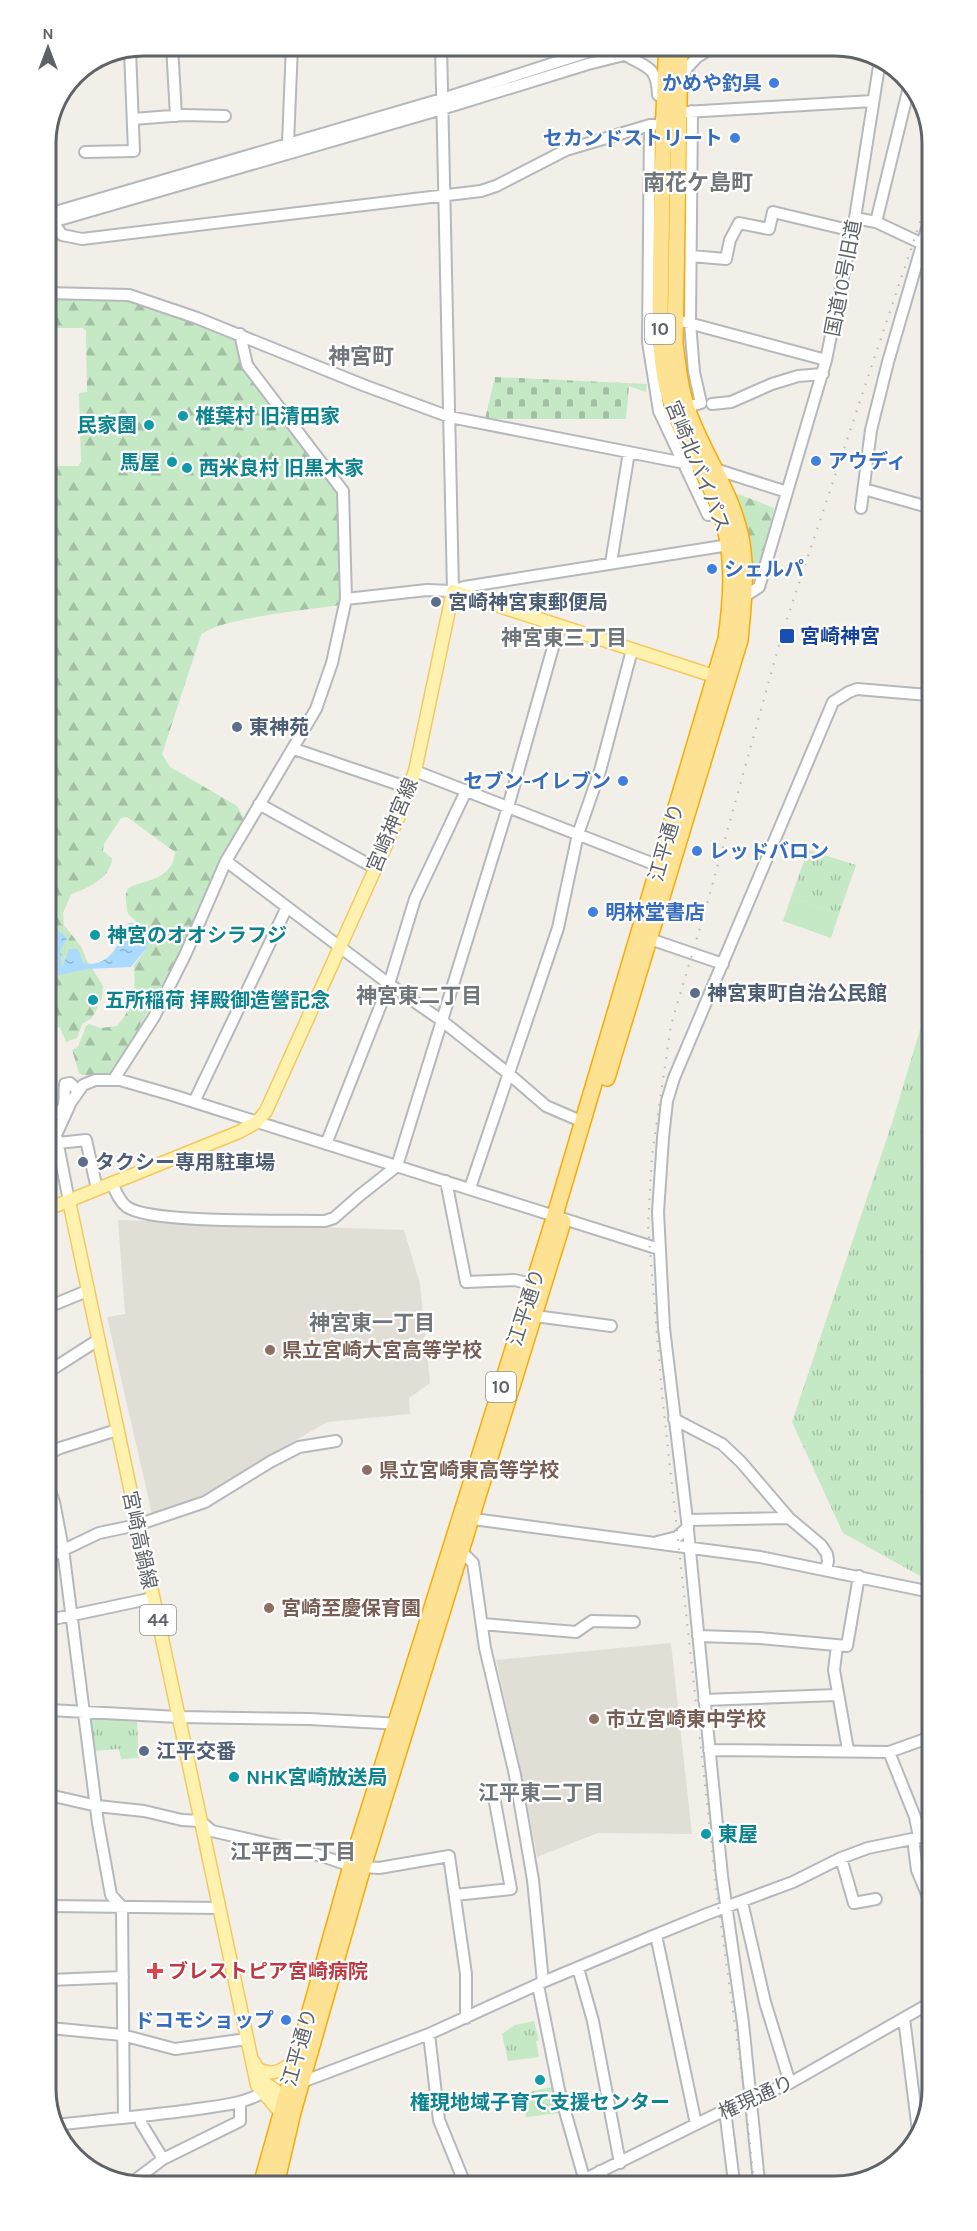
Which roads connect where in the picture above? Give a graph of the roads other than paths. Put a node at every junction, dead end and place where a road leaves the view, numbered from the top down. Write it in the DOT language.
graph roads {
  1 [pos="130,56"];
  2 [pos="173,56"];
  3 [pos="292,56"];
  4 [pos="441,56"];
  5 [pos="578,56"];
  6 [pos="617,56"];
  7 [pos="628,56"];
  8 [pos="664,56"];
  9 [pos="680,56"];
  10 [pos="699,56"];
  11 [pos="879,67"];
  12 [pos="681,83"];
  13 [pos="907,94"];
  14 [pos="873,101"];
  15 [pos="442,104"];
  16 [pos="686,112"];
  17 [pos="176,116"];
  18 [pos="225,116"];
  19 [pos="133,119"];
  20 [pos="657,125"];
  21 [pos="288,143"];
  22 [pos="85,152"];
  23 [pos="444,196"];
  24 [pos="56,215"];
  25 [pos="56,215"];
  26 [pos="855,218"];
  27 [pos="876,222"];
  28 [pos="56,227"];
  29 [pos="853,231"];
  30 [pos="922,244"];
  31 [pos="922,254"];
  32 [pos="691,256"];
  33 [pos="56,293"];
  34 [pos="674,320"];
  35 [pos="690,323"];
  36 [pos="240,334"];
  37 [pos="826,360"];
  38 [pos="823,374"];
  39 [pos="712,404"];
  40 [pos="688,411"];
  41 [pos="450,417"];
  42 [pos="629,452"];
  43 [pos="682,463"];
  44 [pos="700,466"];
  45 [pos="716,470"];
  46 [pos="864,489"];
  47 [pos="787,492"];
  48 [pos="922,505"];
  49 [pos="861,508"];
  50 [pos="719,509"];
  51 [pos="729,545"];
  52 [pos="610,563"];
  53 [pos="453,591"];
  54 [pos="738,598"];
  55 [pos="346,600"];
  56 [pos="559,626"];
  57 [pos="632,650"];
  58 [pos="721,678"];
  59 [pos="922,694"];
  60 [pos="294,749"];
  61 [pos="415,771"];
  62 [pos="409,788"];
  63 [pos="466,791"];
  64 [pos="259,804"];
  65 [pos="508,807"];
  66 [pos="578,834"];
  67 [pos="226,861"];
  68 [pos="659,866"];
  69 [pos="375,868"];
  70 [pos="287,907"];
  71 [pos="644,937"];
  72 [pos="339,946"];
  73 [pos="723,964"];
  74 [pos="389,984"];
  75 [pos="441,1020"];
  76 [pos="509,1074"];
  77 [pos="114,1079"];
  78 [pos="80,1088"];
  79 [pos="194,1102"];
  80 [pos="63,1109"];
  81 [pos="56,1113"];
  82 [pos="56,1122"];
  83 [pos="257,1122"];
  84 [pos="583,1122"];
  85 [pos="56,1132"];
  86 [pos="56,1134"];
  87 [pos="56,1139"];
  88 [pos="326,1144"];
  89 [pos="397,1166"];
  90 [pos="446,1181"];
  91 [pos="112,1183"];
  92 [pos="470,1188"];
  93 [pos="97,1189"];
  94 [pos="69,1201"];
  95 [pos="56,1205"];
  96 [pos="560,1216"];
  97 [pos="659,1249"];
  98 [pos="533,1284"];
  99 [pos="87,1291"];
  100 [pos="56,1304"];
  101 [pos="534,1316"];
  102 [pos="611,1326"];
  103 [pos="98,1340"];
  104 [pos="56,1367"];
  105 [pos="674,1419"];
  106 [pos="117,1430"];
  107 [pos="336,1441"];
  108 [pos="56,1450"];
  109 [pos="466,1517"];
  110 [pos="56,1518"];
  111 [pos="789,1518"];
  112 [pos="687,1523"];
  113 [pos="137,1525"];
  114 [pos="651,1544"];
  115 [pos="690,1549"];
  116 [pos="64,1551"];
  117 [pos="461,1551"];
  118 [pos="56,1554"];
  119 [pos="826,1570"];
  120 [pos="859,1576"];
  121 [pos="922,1590"];
  122 [pos="153,1598"];
  123 [pos="72,1613"];
  124 [pos="56,1618"];
  125 [pos="634,1622"];
  126 [pos="482,1624"];
  127 [pos="698,1635"];
  128 [pos="837,1646"];
  129 [pos="837,1695"];
  130 [pos="704,1700"];
  131 [pos="56,1710"];
  132 [pos="85,1712"];
  133 [pos="178,1717"];
  134 [pos="401,1725"];
  135 [pos="922,1740"];
  136 [pos="709,1750"];
  137 [pos="848,1750"];
  138 [pos="889,1752"];
  139 [pos="56,1797"];
  140 [pos="495,1802"];
  141 [pos="97,1806"];
  142 [pos="200,1821"];
  143 [pos="922,1837"];
  144 [pos="916,1838"];
  145 [pos="842,1858"];
  146 [pos="357,1867"];
  147 [pos="922,1882"];
  148 [pos="455,1896"];
  149 [pos="876,1899"];
  150 [pos="742,1902"];
  151 [pos="56,1906"];
  152 [pos="122,1907"];
  153 [pos="219,1908"];
  154 [pos="726,1908"];
  155 [pos="656,1935"];
  156 [pos="579,1968"];
  157 [pos="123,1977"];
  158 [pos="56,1980"];
  159 [pos="540,1984"];
  160 [pos="922,2008"];
  161 [pos="466,2018"];
  162 [pos="904,2018"];
  163 [pos="56,2029"];
  164 [pos="429,2034"];
  165 [pos="122,2035"];
  166 [pos="247,2039"];
  167 [pos="252,2060"];
  168 [pos="296,2060"];
  169 [pos="256,2077"];
  170 [pos="302,2082"];
  171 [pos="790,2083"];
  172 [pos="262,2093"];
  173 [pos="285,2097"];
  174 [pos="751,2100"];
  175 [pos="240,2102"];
  176 [pos="725,2110"];
  177 [pos="287,2113"];
  178 [pos="141,2117"];
  179 [pos="124,2118"];
  180 [pos="916,2118"];
  181 [pos="63,2124"];
  182 [pos="696,2124"];
  183 [pos="163,2159"];
  184 [pos="620,2163"];
  185 [pos="600,2171"];
  186 [pos="142,2175"];
  187 [pos="265,2175"];
  188 [pos="277,2175"];
  189 [pos="462,2175"];
  190 [pos="580,2176"];
  191 [pos="590,2176"];
  192 [pos="602,2176"];
  193 [pos="733,2176"];
  194 [pos="758,2176"];
  1 -- 19 [label="street"];
  2 -- 17 [label="street"];
  3 -- 21 [label="street"];
  4 -- 15 [label="street"];
  5 -- 15 [label="street"];
  6 -- 15 [label="street"];
  7 -- 20 [label="street"];
  8 -- 20 [label="highway, 宮崎北バイパス / 10"];
  9 -- 12 [label="highway, 宮崎北バイパス / 10"];
  10 -- 12 [label="street"];
  11 -- 14 [label="street, 国道10号旧道"];
  12 -- 16 [label="highway, 宮崎北バイパス / 10"];
  13 -- 27 [label="street"];
  14 -- 16 [label="street"];
  14 -- 26 [label="street, 国道10号旧道"];
  15 -- 21 [label="street"];
  15 -- 23 [label="street"];
  15 -- 25 [label="street"];
  16 -- 32 [label="street"];
  16 -- 34 [label="highway, 宮崎北バイパス / 10"];
  17 -- 18 [label="street"];
  17 -- 19 [label="street"];
  19 -- 22 [label="street"];
  20 -- 23 [label="street"];
  20 -- 43 [label="street"];
  20 -- 44 [label="highway, 宮崎北バイパス / 10"];
  21 -- 24 [label="street"];
  23 -- 28 [label="street"];
  23 -- 41 [label="street"];
  26 -- 27 [label="street"];
  26 -- 29 [label="street, 国道10号旧道"];
  27 -- 30 [label="street"];
  29 -- 32 [label="street"];
  29 -- 37 [label="street, 国道10号旧道"];
  31 -- 46 [label="street"];
  32 -- 35 [label="street"];
  33 -- 36 [label="street"];
  34 -- 35 [label="street"];
  34 -- 40 [label="highway, 宮崎北バイパス / 10"];
  35 -- 37 [label="street"];
  35 -- 40 [label="street"];
  36 -- 41 [label="street"];
  36 -- 55 [label="street"];
  37 -- 38 [label="street, 国道10号旧道"];
  38 -- 39 [label="street"];
  38 -- 47 [label="street, 国道10号旧道"];
  40 -- 45 [label="highway, 宮崎北バイパス / 10"];
  41 -- 42 [label="street"];
  41 -- 53 [label="street"];
  42 -- 43 [label="street"];
  42 -- 52 [label="street"];
  43 -- 44 [label="street"];
  43 -- 50 [label="street"];
  44 -- 45 [label="street"];
  44 -- 50 [label="highway, 宮崎北バイパス / 10"];
  45 -- 47 [label="street"];
  45 -- 54 [label="highway, 宮崎北バイパス / 10"];
  46 -- 48 [label="street"];
  46 -- 49 [label="street"];
  47 -- 54 [label="street, 国道10号旧道"];
  50 -- 51 [label="highway, 宮崎北バイパス / 10"];
  51 -- 52 [label="street"];
  51 -- 54 [label="highway, 宮崎北バイパス / 10"];
  52 -- 53 [label="street"];
  53 -- 55 [label="street"];
  53 -- 56 [label="main road"];
  53 -- 61 [label="main road, 宮崎神宮線"];
  54 -- 58 [label="highway, 江平通り / 10"];
  55 -- 60 [label="street"];
  56 -- 57 [label="main road"];
  56 -- 65 [label="street"];
  57 -- 58 [label="main road"];
  57 -- 66 [label="street"];
  58 -- 68 [label="highway, 江平通り / 10"];
  58 -- 71 [label="highway, 江平通り / 10"];
  59 -- 73 [label="street"];
  60 -- 62 [label="street"];
  60 -- 64 [label="street"];
  61 -- 62 [label="main road, 宮崎神宮線"];
  61 -- 63 [label="street"];
  62 -- 69 [label="main road, 宮崎神宮線"];
  63 -- 65 [label="street"];
  63 -- 74 [label="street"];
  64 -- 67 [label="street"];
  64 -- 69 [label="street"];
  65 -- 66 [label="street"];
  65 -- 75 [label="street"];
  66 -- 68 [label="street"];
  66 -- 76 [label="street"];
  67 -- 70 [label="street"];
  67 -- 77 [label="street"];
  68 -- 71 [label="highway, 江平通り / 10"];
  69 -- 72 [label="main road, 宮崎神宮線"];
  70 -- 72 [label="street"];
  70 -- 79 [label="street"];
  71 -- 73 [label="street"];
  71 -- 84 [label="highway, 江平通り / 10"];
  71 -- 96 [label="highway, 江平通り / 10"];
  72 -- 74 [label="street"];
  72 -- 83 [label="main road, 宮崎神宮線"];
  73 -- 97 [label="street"];
  74 -- 75 [label="street"];
  74 -- 88 [label="street"];
  75 -- 76 [label="street"];
  75 -- 89 [label="street"];
  76 -- 84 [label="street"];
  76 -- 92 [label="street"];
  77 -- 78 [label="street"];
  77 -- 79 [label="street"];
  78 -- 80 [label="street"];
  78 -- 85 [label="street"];
  79 -- 83 [label="street"];
  80 -- 81 [label="street"];
  80 -- 82 [label="street"];
  83 -- 88 [label="street"];
  83 -- 91 [label="main road"];
  84 -- 96 [label="highway, 江平通り / 10"];
  86 -- 93 [label="street"];
  87 -- 94 [label="street"];
  88 -- 89 [label="street"];
  89 -- 90 [label="street"];
  89 -- 91 [label="street"];
  90 -- 92 [label="street"];
  90 -- 98 [label="street"];
  91 -- 93 [label="main road"];
  92 -- 96 [label="street"];
  93 -- 94 [label="main road"];
  94 -- 95 [label="main road"];
  94 -- 99 [label="main road, 宮崎高鍋線 / 44"];
  96 -- 97 [label="street"];
  96 -- 98 [label="highway, 江平通り / 10"];
  96 -- 101 [label="highway, 江平通り / 10"];
  97 -- 105 [label="street"];
  98 -- 109 [label="highway, 江平通り / 10"];
  99 -- 100 [label="street"];
  99 -- 103 [label="main road, 宮崎高鍋線 / 44"];
  101 -- 102 [label="street"];
  101 -- 109 [label="highway, 江平通り / 10"];
  103 -- 104 [label="street"];
  103 -- 106 [label="main road, 宮崎高鍋線 / 44"];
  105 -- 111 [label="street"];
  105 -- 112 [label="street"];
  106 -- 108 [label="street"];
  106 -- 113 [label="main road, 宮崎高鍋線 / 44"];
  107 -- 113 [label="street"];
  109 -- 114 [label="street"];
  109 -- 117 [label="highway, 江平通り / 10"];
  109 -- 134 [label="highway, 江平通り / 10"];
  110 -- 116 [label="street"];
  111 -- 112 [label="street"];
  111 -- 119 [label="street"];
  112 -- 114 [label="street"];
  112 -- 115 [label="street"];
  113 -- 116 [label="street"];
  113 -- 122 [label="main road, 宮崎高鍋線 / 44"];
  114 -- 115 [label="street"];
  115 -- 119 [label="street"];
  115 -- 127 [label="street"];
  116 -- 118 [label="street"];
  116 -- 123 [label="street"];
  117 -- 126 [label="street"];
  117 -- 134 [label="highway, 江平通り / 10"];
  119 -- 120 [label="street"];
  120 -- 121 [label="street"];
  120 -- 128 [label="street"];
  122 -- 123 [label="street"];
  122 -- 133 [label="main road, 宮崎高鍋線 / 44"];
  123 -- 124 [label="street"];
  123 -- 132 [label="street"];
  125 -- 126 [label="street"];
  126 -- 159 [label="street"];
  127 -- 128 [label="street"];
  127 -- 130 [label="street"];
  128 -- 129 [label="street"];
  129 -- 130 [label="street"];
  129 -- 137 [label="street"];
  130 -- 136 [label="street"];
  131 -- 132 [label="street"];
  132 -- 133 [label="street"];
  132 -- 141 [label="street"];
  133 -- 134 [label="street"];
  133 -- 142 [label="main road, 宮崎高鍋線 / 44"];
  134 -- 146 [label="highway, 江平通り / 10"];
  135 -- 138 [label="street"];
  136 -- 137 [label="street"];
  136 -- 154 [label="street"];
  137 -- 138 [label="street"];
  138 -- 144 [label="street"];
  139 -- 141 [label="street"];
  140 -- 148 [label="street"];
  141 -- 142 [label="street"];
  141 -- 152 [label="street"];
  142 -- 146 [label="street"];
  142 -- 153 [label="main road, 宮崎高鍋線 / 44"];
  143 -- 144 [label="street"];
  144 -- 145 [label="street"];
  144 -- 147 [label="street"];
  145 -- 149 [label="street"];
  145 -- 150 [label="street"];
  146 -- 148 [label="street"];
  146 -- 168 [label="highway, 江平通り / 10"];
  146 -- 170 [label="highway, 江平通り / 10"];
  148 -- 161 [label="street"];
  150 -- 154 [label="street"];
  150 -- 171 [label="street"];
  151 -- 152 [label="street"];
  152 -- 153 [label="street"];
  152 -- 157 [label="street"];
  153 -- 166 [label="main road, 宮崎高鍋線 / 44"];
  154 -- 155 [label="street"];
  154 -- 174 [label="street"];
  155 -- 156 [label="street"];
  155 -- 182 [label="street"];
  156 -- 159 [label="street"];
  156 -- 184 [label="street"];
  157 -- 158 [label="street"];
  157 -- 165 [label="street"];
  159 -- 161 [label="street"];
  159 -- 190 [label="street"];
  160 -- 162 [label="street, 権現通り"];
  161 -- 164 [label="street"];
  162 -- 171 [label="street, 権現通り"];
  162 -- 180 [label="street"];
  163 -- 165 [label="street"];
  164 -- 170 [label="street"];
  164 -- 189 [label="street"];
  165 -- 166 [label="street"];
  165 -- 179 [label="street"];
  166 -- 167 [label="main road, 宮崎高鍋線 / 44"];
  167 -- 168 [label="main road"];
  167 -- 169 [label="main road, 宮崎高鍋線 / 44"];
  168 -- 173 [label="highway, 江平通り / 10"];
  169 -- 172 [label="main road, 宮崎高鍋線 / 44"];
  169 -- 173 [label="main road"];
  170 -- 177 [label="highway, 10"];
  171 -- 174 [label="street, 権現通り"];
  172 -- 175 [label="street"];
  172 -- 177 [label="main road, 宮崎高鍋線 / 44"];
  173 -- 177 [label="highway, 江平通り / 10"];
  174 -- 176 [label="street, 権現通り"];
  174 -- 194 [label="street"];
  175 -- 178 [label="street"];
  175 -- 183 [label="street"];
  176 -- 182 [label="street, 権現通り"];
  176 -- 193 [label="street"];
  177 -- 187 [label="highway, 江平通り / 10"];
  177 -- 188 [label="highway, 江平通り / 10"];
  178 -- 179 [label="street"];
  178 -- 183 [label="street"];
  179 -- 181 [label="street"];
  182 -- 184 [label="street, 権現通り"];
  183 -- 186 [label="street"];
  184 -- 185 [label="street, 権現通り"];
  185 -- 191 [label="street, 権現通り"];
  185 -- 192 [label="street"];
}
